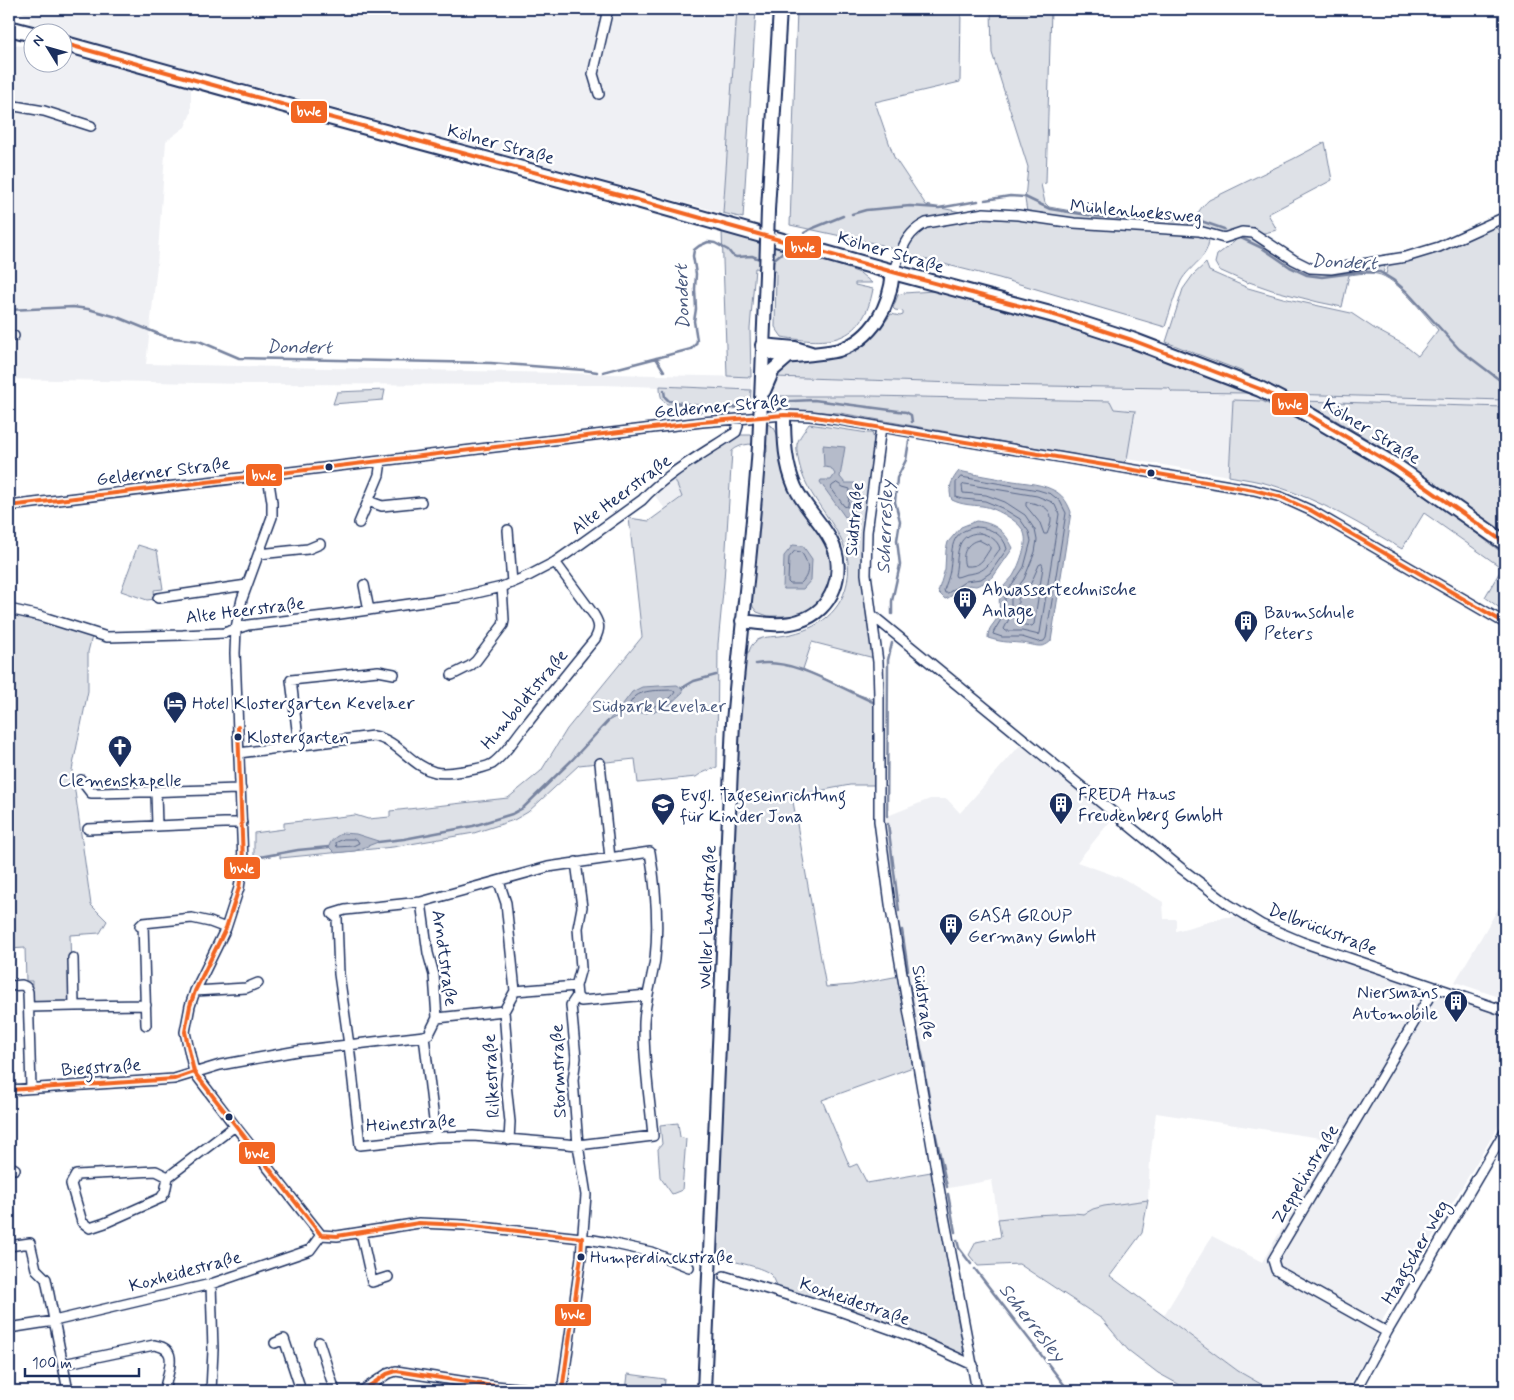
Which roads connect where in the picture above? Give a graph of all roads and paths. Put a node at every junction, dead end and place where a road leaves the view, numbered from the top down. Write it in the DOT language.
graph roads {
  1 [pos="608,9"];
  2 [pos="780,9"];
  3 [pos="9,18"];
  4 [pos="9,27"];
  5 [pos="22,31"];
  6 [pos="72,45"];
  7 [pos="599,94"];
  8 [pos="9,105"];
  9 [pos="91,126"];
  10 [pos="1505,216"];
  11 [pos="893,272"];
  12 [pos="762,345"];
  13 [pos="813,354"];
  14 [pos="788,357"];
  15 [pos="767,370"];
  16 [pos="784,415"];
  17 [pos="738,419"];
  18 [pos="882,427"];
  19 [pos="381,461"];
  20 [pos="268,476"];
  21 [pos="368,501"];
  22 [pos="421,502"];
  23 [pos="9,506"];
  24 [pos="359,523"];
  25 [pos="508,530"];
  26 [pos="1505,543"];
  27 [pos="320,544"];
  28 [pos="258,554"];
  29 [pos="555,562"];
  30 [pos="512,583"];
  31 [pos="247,585"];
  32 [pos="364,585"];
  33 [pos="502,587"];
  34 [pos="158,598"];
  35 [pos="9,609"];
  36 [pos="369,610"];
  37 [pos="872,614"];
  38 [pos="742,621"];
  39 [pos="1505,624"];
  40 [pos="236,628"];
  41 [pos="394,674"];
  42 [pos="452,675"];
  43 [pos="299,746"];
  44 [pos="239,753"];
  45 [pos="600,763"];
  46 [pos="81,780"];
  47 [pos="241,789"];
  48 [pos="156,793"];
  49 [pos="242,823"];
  50 [pos="158,826"];
  51 [pos="88,828"];
  52 [pos="610,858"];
  53 [pos="576,862"];
  54 [pos="499,882"];
  55 [pos="421,902"];
  56 [pos="226,928"];
  57 [pos="73,958"];
  58 [pos="258,983"];
  59 [pos="9,986"];
  60 [pos="576,986"];
  61 [pos="1435,987"];
  62 [pos="515,991"];
  63 [pos="195,992"];
  64 [pos="648,995"];
  65 [pos="577,996"];
  66 [pos="146,1005"];
  67 [pos="29,1006"];
  68 [pos="74,1006"];
  69 [pos="504,1011"];
  70 [pos="1505,1011"];
  71 [pos="437,1018"];
  72 [pos="146,1025"];
  73 [pos="424,1036"];
  74 [pos="349,1046"];
  75 [pos="194,1072"];
  76 [pos="31,1088"];
  77 [pos="9,1090"];
  78 [pos="235,1126"];
  79 [pos="1505,1131"];
  80 [pos="436,1137"];
  81 [pos="509,1140"];
  82 [pos="578,1145"];
  83 [pos="168,1177"];
  84 [pos="361,1233"];
  85 [pos="321,1235"];
  86 [pos="582,1238"];
  87 [pos="9,1246"];
  88 [pos="688,1267"];
  89 [pos="724,1276"];
  90 [pos="388,1277"];
  91 [pos="211,1284"];
  92 [pos="54,1321"];
  93 [pos="9,1328"];
  94 [pos="1387,1332"];
  95 [pos="319,1342"];
  96 [pos="275,1343"];
  97 [pos="63,1364"];
  98 [pos="973,1365"];
  99 [pos="485,1388"];
  100 [pos="68,1391"];
  101 [pos="164,1391"];
  102 [pos="212,1391"];
  103 [pos="299,1391"];
  104 [pos="335,1391"];
  105 [pos="362,1391"];
  106 [pos="546,1391"];
  107 [pos="562,1391"];
  108 [pos="704,1391"];
  109 [pos="977,1391"];
  110 [pos="1354,1391"];
  1 -- 7 [label="street"];
  2 -- 12 [label="main road, bridge"];
  3 -- 4 [label="main road"];
  4 -- 5 [label="main road"];
  6 -- 11 [label="main road, Kölner Straße"];
  8 -- 9 [label="street"];
  10 -- 11 [label="street, Mühlenhoeksweg"];
  11 -- 13 [label="main road"];
  11 -- 26 [label="main road, Kölner Straße"];
  12 -- 13 [label="main road"];
  12 -- 14 [label="main road"];
  12 -- 15 [label="main road"];
  13 -- 14 [label="main road"];
  14 -- 15 [label="main road"];
  15 -- 38 [label="main road, Weller Landstraße, bridge"];
  16 -- 17 [label="street, Gelderner Straße"];
  16 -- 18 [label="street, Gelderner Straße"];
  16 -- 38 [label="main road"];
  17 -- 19 [label="street, Gelderner Straße"];
  17 -- 29 [label="street, Alte Heerstraße"];
  18 -- 37 [label="street, Südstraße"];
  18 -- 39 [label="street, Gelderner Straße"];
  19 -- 20 [label="street, Gelderner Straße"];
  19 -- 21 [label="street"];
  20 -- 23 [label="street, Gelderner Straße"];
  20 -- 28 [label="street"];
  21 -- 22 [label="street"];
  21 -- 24 [label="street"];
  25 -- 30 [label="street"];
  27 -- 28 [label="street"];
  28 -- 31 [label="street"];
  29 -- 30 [label="street, Alte Heerstraße"];
  29 -- 43 [label="street, Humboldtstraße"];
  30 -- 33 [label="street, Alte Heerstraße"];
  31 -- 34 [label="street"];
  31 -- 40 [label="street"];
  32 -- 36 [label="street"];
  33 -- 36 [label="street, Alte Heerstraße"];
  33 -- 42 [label="street"];
  35 -- 40 [label="street, Alte Heerstraße"];
  36 -- 40 [label="street, Alte Heerstraße"];
  37 -- 61 [label="street, Delbrückstraße"];
  37 -- 98 [label="street, Südstraße"];
  38 -- 108 [label="main road, Weller Landstraße"];
  40 -- 44 [label="street"];
  41 -- 43 [label="street"];
  43 -- 44 [label="street, Humboldtstraße"];
  44 -- 47 [label="street"];
  45 -- 52 [label="street"];
  46 -- 48 [label="street"];
  47 -- 48 [label="street"];
  47 -- 49 [label="street"];
  48 -- 50 [label="street"];
  49 -- 50 [label="street"];
  49 -- 56 [label="street"];
  50 -- 51 [label="street"];
  52 -- 53 [label="street, Heinestraße"];
  52 -- 64 [label="street, Heinestraße"];
  53 -- 54 [label="street, Heinestraße"];
  53 -- 60 [label="street"];
  54 -- 55 [label="street, Heinestraße"];
  54 -- 62 [label="street"];
  55 -- 71 [label="street, Arndtstraße"];
  55 -- 74 [label="street, Heinestraße"];
  56 -- 63 [label="street"];
  56 -- 66 [label="street"];
  57 -- 68 [label="street"];
  58 -- 63 [label="street"];
  59 -- 67 [label="street"];
  60 -- 62 [label="street"];
  60 -- 65 [label="street, Stormstraße"];
  61 -- 70 [label="street, Delbrückstraße"];
  61 -- 94 [label="street, Zeppelinstraße"];
  62 -- 69 [label="street"];
  63 -- 75 [label="street"];
  64 -- 65 [label="street"];
  64 -- 82 [label="street, Heinestraße"];
  65 -- 82 [label="street, Stormstraße"];
  66 -- 68 [label="street"];
  66 -- 72 [label="street"];
  67 -- 68 [label="street"];
  67 -- 76 [label="street"];
  69 -- 71 [label="street"];
  69 -- 81 [label="street, Rilkestraße"];
  71 -- 73 [label="street"];
  73 -- 74 [label="street, Biegstraße"];
  73 -- 80 [label="street"];
  74 -- 75 [label="street, Biegstraße"];
  74 -- 80 [label="street, Heinestraße"];
  75 -- 76 [label="street, Biegstraße"];
  75 -- 78 [label="street"];
  76 -- 77 [label="street, Biegstraße"];
  78 -- 83 [label="street"];
  78 -- 85 [label="street"];
  79 -- 94 [label="street, Haagscher Weg"];
  80 -- 81 [label="street, Heinestraße"];
  81 -- 82 [label="street, Heinestraße"];
  82 -- 86 [label="street, Stormstraße"];
  83 -- 83 [label="street"];
  84 -- 85 [label="street"];
  84 -- 86 [label="street"];
  84 -- 90 [label="street"];
  85 -- 91 [label="street, Koxheidestraße"];
  86 -- 88 [label="street"];
  86 -- 107 [label="street"];
  87 -- 92 [label="street"];
  89 -- 98 [label="street, Koxheidestraße"];
  91 -- 92 [label="street, Koxheidestraße"];
  91 -- 102 [label="street"];
  92 -- 93 [label="street, Koxheidestraße"];
  92 -- 97 [label="street"];
  94 -- 110 [label="street, Haagscher Weg"];
  95 -- 104 [label="street"];
  96 -- 103 [label="street"];
  97 -- 100 [label="street"];
  97 -- 101 [label="street"];
  98 -- 109 [label="street, Südstraße"];
  99 -- 105 [label="street"];
  99 -- 106 [label="street"];
}
